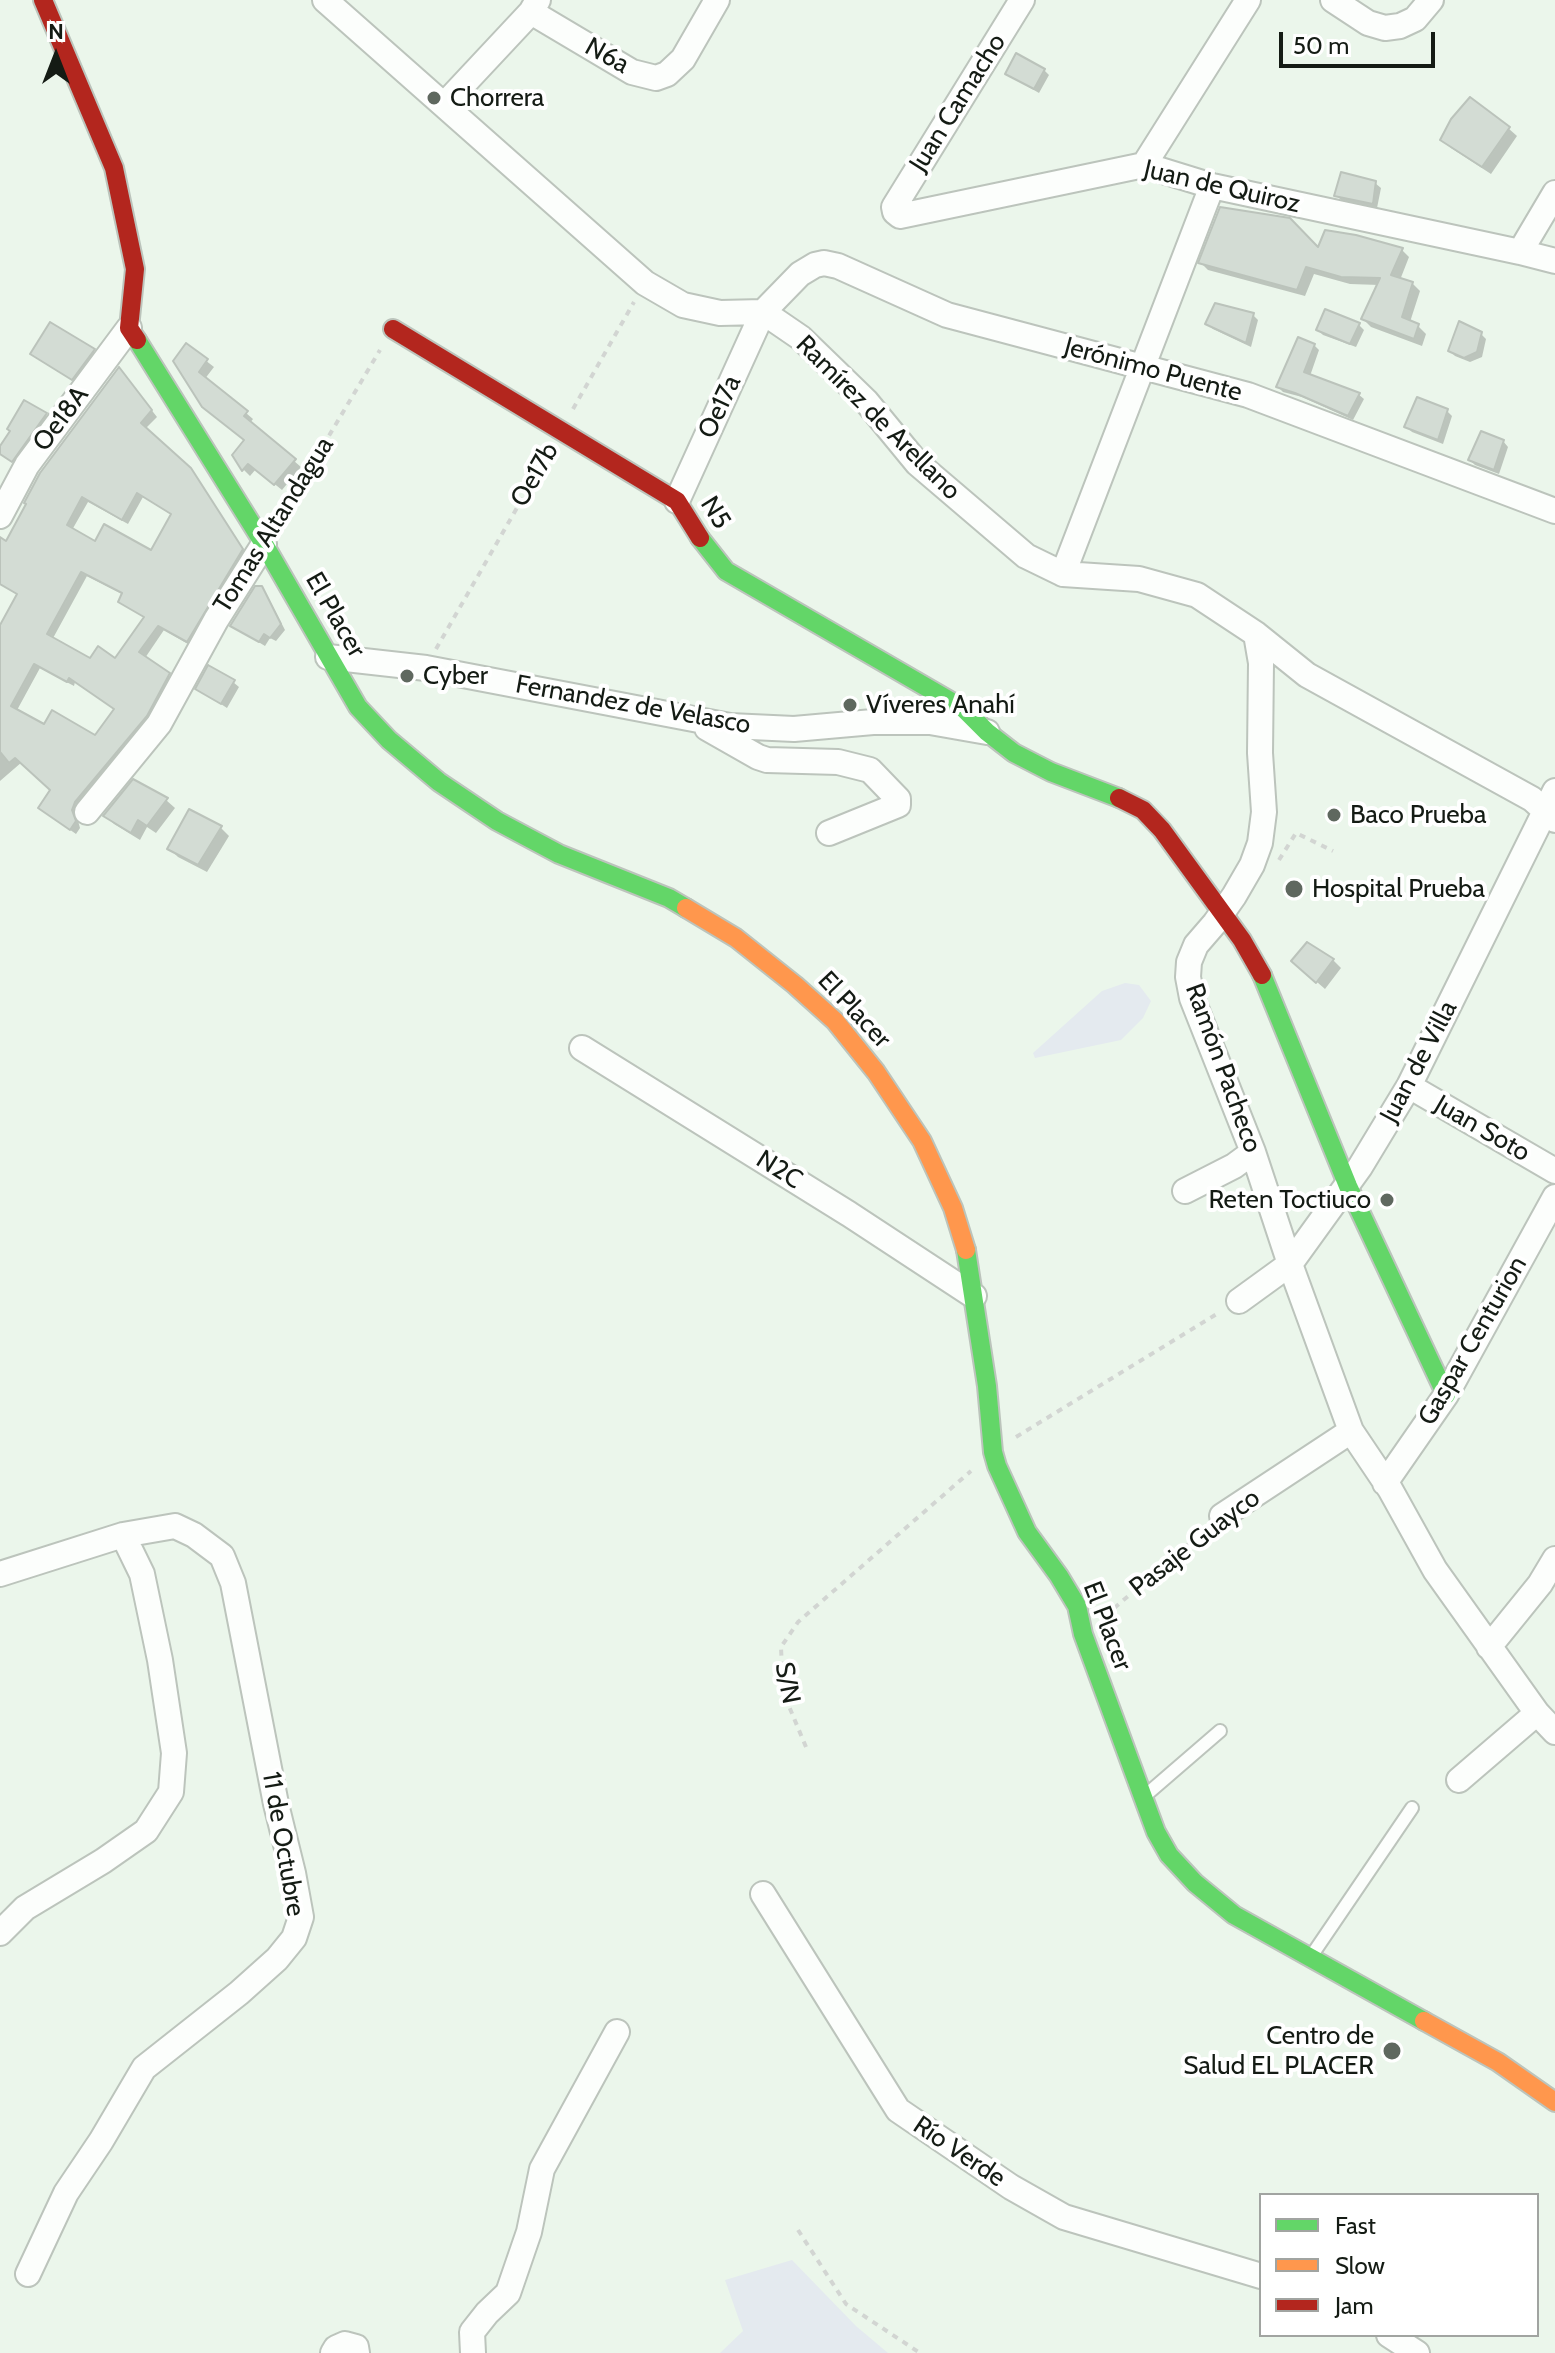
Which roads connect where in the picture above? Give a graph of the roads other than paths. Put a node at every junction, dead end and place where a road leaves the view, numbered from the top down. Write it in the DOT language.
graph roads {
  1 [pos="43,0"];
  2 [pos="325,0"];
  3 [pos="717,0"];
  4 [pos="1022,0"];
  5 [pos="1248,0"];
  6 [pos="1333,0"];
  7 [pos="1431,0"];
  8 [pos="534,6"];
  9 [pos="444,105"];
  10 [pos="1144,165"];
  11 [pos="1212,186"];
  12 [pos="1555,193"];
  13 [pos="894,207"];
  14 [pos="1520,252"];
  15 [pos="1555,261"];
  16 [pos="763,312"];
  17 [pos="129,328"];
  18 [pos="393,329"];
  19 [pos="1142,367"];
  20 [pos="677,501"];
  21 [pos="1555,511"];
  22 [pos="0,516"];
  23 [pos="264,544"];
  24 [pos="1063,574"];
  25 [pos="1256,634"];
  26 [pos="328,657"];
  27 [pos="692,718"];
  28 [pos="987,732"];
  29 [pos="1552,808"];
  30 [pos="87,812"];
  31 [pos="829,833"];
  32 [pos="1223,912"];
  33 [pos="582,1048"];
  34 [pos="1409,1086"];
  35 [pos="1253,1152"];
  36 [pos="1555,1171"];
  37 [pos="1348,1186"];
  38 [pos="1185,1191"];
  39 [pos="1555,1197"];
  40 [pos="1290,1264"];
  41 [pos="974,1296"];
  42 [pos="1239,1301"];
  43 [pos="1446,1395"];
  44 [pos="1351,1431"];
  45 [pos="1385,1483"];
  46 [pos="1222,1516"];
  47 [pos="123,1535"];
  48 [pos="1555,1559"];
  49 [pos="0,1574"];
  50 [pos="1548,1590"];
  51 [pos="1489,1647"];
  52 [pos="1537,1713"];
  53 [pos="1220,1731"];
  54 [pos="1555,1732"];
  55 [pos="1459,1780"];
  56 [pos="1143,1797"];
  57 [pos="1412,1808"];
  58 [pos="763,1894"];
  59 [pos="0,1933"];
  60 [pos="1311,1958"];
  61 [pos="617,2032"];
  62 [pos="1555,2102"];
  63 [pos="28,2274"];
  64 [pos="1259,2275"];
  65 [pos="1392,2337"];
  66 [pos="333,2353"];
  67 [pos="357,2353"];
  68 [pos="473,2353"];
  69 [pos="1417,2353"];
  1 -- 17 [label="street"];
  2 -- 9 [label="street"];
  3 -- 8 [label="street, N6a"];
  4 -- 13 [label="street, Juan Camacho"];
  5 -- 10 [label="street"];
  6 -- 7 [label="street"];
  8 -- 9 [label="street"];
  9 -- 16 [label="street"];
  10 -- 11 [label="street, Juan de Quiroz"];
  10 -- 13 [label="street, Juan de Quiroz"];
  11 -- 14 [label="street, Juan de Quiroz"];
  11 -- 19 [label="street"];
  12 -- 14 [label="street"];
  14 -- 15 [label="street, Juan de Quiroz"];
  16 -- 19 [label="street, Jerónimo Puente"];
  16 -- 20 [label="street, Oe17a"];
  16 -- 24 [label="street, Ramírez de Arellano"];
  17 -- 22 [label="street, Oe18A"];
  17 -- 23 [label="street, El Placer"];
  18 -- 20 [label="street, N5"];
  19 -- 21 [label="street, Jerónimo Puente"];
  19 -- 24 [label="street"];
  20 -- 28 [label="street, N5"];
  23 -- 26 [label="street, El Placer"];
  23 -- 30 [label="street, Tomas Altandagua"];
  24 -- 25 [label="street, Ramírez de Arellano"];
  25 -- 29 [label="street, Ramírez de Arellano"];
  25 -- 32 [label="street, Ramón Pacheco"];
  26 -- 27 [label="street, Fernandez de Velasco"];
  26 -- 41 [label="street, El Placer"];
  27 -- 28 [label="street, Fernandez de Velasco"];
  27 -- 31 [label="street"];
  28 -- 32 [label="street, N5"];
  29 -- 34 [label="street, Juan de Villa"];
  32 -- 35 [label="street, Ramón Pacheco"];
  32 -- 37 [label="street, N5"];
  33 -- 41 [label="street, N2C"];
  34 -- 36 [label="street, Juan Soto"];
  34 -- 37 [label="street, Juan de Villa"];
  35 -- 38 [label="street"];
  35 -- 40 [label="street, Ramón Pacheco"];
  37 -- 40 [label="street, Juan de Villa"];
  37 -- 43 [label="street, N5"];
  39 -- 43 [label="street, Gaspar Centurion"];
  40 -- 42 [label="street, Juan de Villa"];
  40 -- 44 [label="street, Ramón Pacheco"];
  41 -- 56 [label="street, El Placer"];
  43 -- 45 [label="street, Gaspar Centurion"];
  44 -- 45 [label="street, Ramón Pacheco"];
  44 -- 46 [label="street, Pasaje Guayco"];
  45 -- 51 [label="street, Ramón Pacheco"];
  47 -- 49 [label="street, 11 de Octubre"];
  47 -- 59 [label="street"];
  47 -- 63 [label="street, 11 de Octubre"];
  48 -- 50 [label="street"];
  50 -- 51 [label="street"];
  51 -- 52 [label="street, Ramón Pacheco"];
  52 -- 54 [label="street, Ramón Pacheco"];
  52 -- 55 [label="street"];
  53 -- 56 [label="lane"];
  56 -- 60 [label="street, El Placer"];
  57 -- 60 [label="lane"];
  58 -- 64 [label="street, Río Verde"];
  60 -- 62 [label="street, El Placer"];
  61 -- 68 [label="street"];
  65 -- 69 [label="street"];
  66 -- 67 [label="street"];
}
